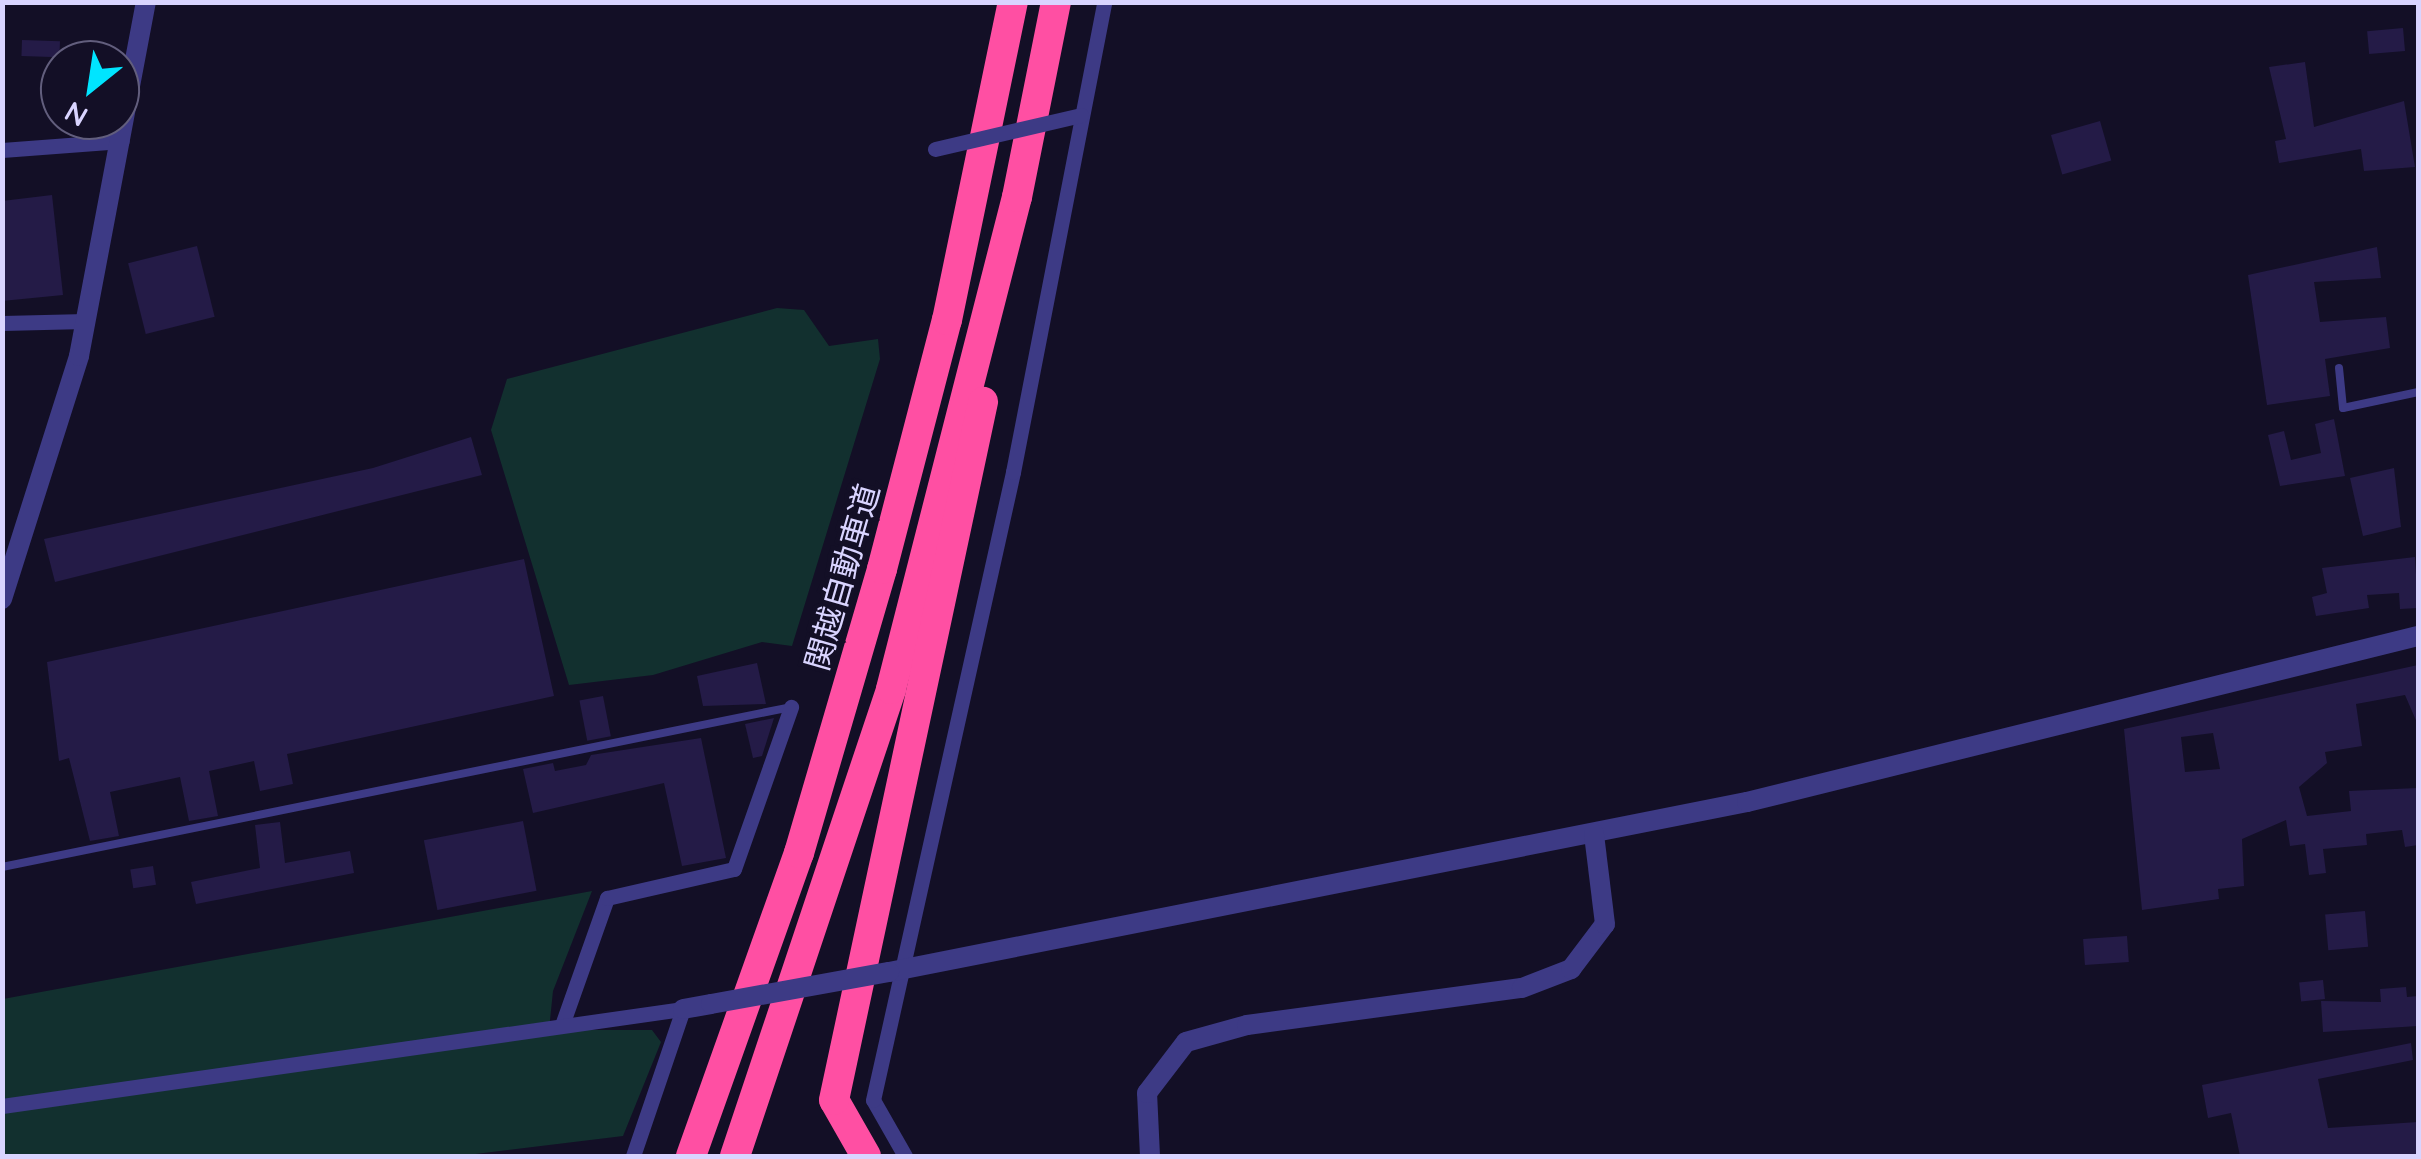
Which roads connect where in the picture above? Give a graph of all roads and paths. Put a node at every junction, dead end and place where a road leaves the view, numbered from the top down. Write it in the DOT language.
graph roads {
  1 [pos="146,2"];
  2 [pos="1013,2"];
  3 [pos="1056,2"];
  4 [pos="1104,2"];
  5 [pos="139,40"];
  6 [pos="1081,115"];
  7 [pos="122,140"];
  8 [pos="935,148"];
  9 [pos="2,150"];
  10 [pos="1017,197"];
  11 [pos="86,321"];
  12 [pos="2,323"];
  13 [pos="2339,368"];
  14 [pos="2418,392"];
  15 [pos="2,599"];
  16 [pos="2418,636"];
  17 [pos="791,708"];
  18 [pos="1594,834"];
  19 [pos="2,867"];
  20 [pos="899,969"];
  21 [pos="683,1009"];
  22 [pos="562,1025"];
  23 [pos="726,1064"];
  24 [pos="2,1106"];
  25 [pos="633,1156"];
  26 [pos="683,1156"];
  27 [pos="691,1156"];
  28 [pos="735,1156"];
  29 [pos="866,1156"];
  30 [pos="905,1156"];
  31 [pos="1150,1156"];
  1 -- 5 [label="street"];
  2 -- 23 [label="highway, 関越自動車道"];
  3 -- 10 [label="highway"];
  4 -- 6 [label="street"];
  6 -- 8 [label="street, bridge"];
  6 -- 20 [label="street"];
  7 -- 9 [label="street"];
  7 -- 11 [label="street"];
  10 -- 28 [label="highway"];
  10 -- 29 [label="highway"];
  11 -- 12 [label="street"];
  11 -- 15 [label="street"];
  13 -- 14 [label="lane"];
  16 -- 18 [label="street"];
  17 -- 19 [label="lane"];
  17 -- 22 [label="street"];
  18 -- 20 [label="street"];
  18 -- 31 [label="street"];
  20 -- 21 [label="street, bridge"];
  20 -- 30 [label="street"];
  21 -- 22 [label="street"];
  21 -- 25 [label="street"];
  22 -- 24 [label="street"];
  23 -- 26 [label="highway"];
  23 -- 27 [label="highway, 関越自動車道"];
}
